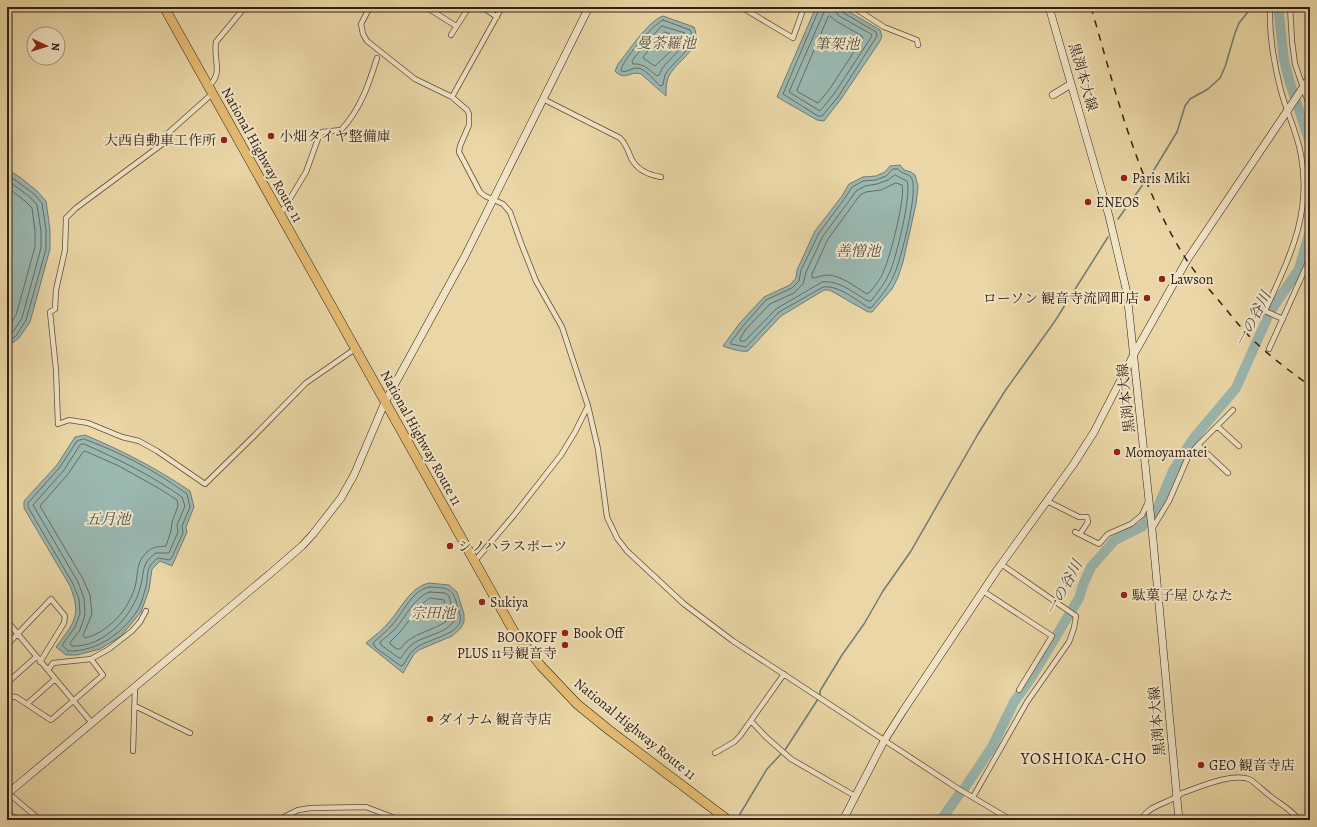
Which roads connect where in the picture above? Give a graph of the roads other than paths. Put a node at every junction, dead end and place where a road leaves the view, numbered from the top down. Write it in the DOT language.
graph roads {
  1 [pos="164,7"];
  2 [pos="245,7"];
  3 [pos="388,7"];
  4 [pos="426,7"];
  5 [pos="469,7"];
  6 [pos="482,7"];
  7 [pos="502,7"];
  8 [pos="589,7"];
  9 [pos="740,7"];
  10 [pos="804,7"];
  11 [pos="853,7"];
  12 [pos="1049,7"];
  13 [pos="1270,7"];
  14 [pos="1290,7"];
  15 [pos="370,8"];
  16 [pos="497,17"];
  17 [pos="456,26"];
  18 [pos="451,35"];
  19 [pos="918,45"];
  20 [pos="377,58"];
  21 [pos="1310,77"];
  22 [pos="1072,84"];
  23 [pos="1304,87"];
  24 [pos="210,91"];
  25 [pos="1053,95"];
  26 [pos="452,97"];
  27 [pos="543,100"];
  28 [pos="1310,108"];
  29 [pos="1288,111"];
  30 [pos="661,177"];
  31 [pos="493,200"];
  32 [pos="280,215"];
  33 [pos="1310,258"];
  34 [pos="1283,319"];
  35 [pos="355,349"];
  36 [pos="1269,349"];
  37 [pos="1134,354"];
  38 [pos="385,402"];
  39 [pos="588,406"];
  40 [pos="1233,410"];
  41 [pos="1218,426"];
  42 [pos="1198,445"];
  43 [pos="1238,446"];
  44 [pos="1228,473"];
  45 [pos="1149,500"];
  46 [pos="1047,501"];
  47 [pos="1152,529"];
  48 [pos="1074,532"];
  49 [pos="1080,534"];
  50 [pos="474,562"];
  51 [pos="1001,564"];
  52 [pos="983,591"];
  53 [pos="146,611"];
  54 [pos="7,621"];
  55 [pos="17,634"];
  56 [pos="7,645"];
  57 [pos="36,657"];
  58 [pos="91,659"];
  59 [pos="40,662"];
  60 [pos="48,670"];
  61 [pos="784,674"];
  62 [pos="55,679"];
  63 [pos="7,683"];
  64 [pos="136,687"];
  65 [pos="1019,690"];
  66 [pos="7,696"];
  67 [pos="74,701"];
  68 [pos="27,704"];
  69 [pos="135,706"];
  70 [pos="751,721"];
  71 [pos="92,723"];
  72 [pos="190,733"];
  73 [pos="884,741"];
  74 [pos="133,751"];
  75 [pos="715,753"];
  76 [pos="7,793"];
  77 [pos="855,796"];
  78 [pos="973,797"];
  79 [pos="1177,798"];
  80 [pos="7,815"];
  81 [pos="14,820"];
  82 [pos="40,820"];
  83 [pos="278,820"];
  84 [pos="400,820"];
  85 [pos="728,820"];
  86 [pos="843,820"];
  87 [pos="1011,820"];
  88 [pos="1141,820"];
  89 [pos="1179,820"];
  90 [pos="1299,820"];
  1 -- 24 [label="highway, National Highway Route 11"];
  2 -- 24 [label="street"];
  3 -- 15 [label="street"];
  4 -- 17 [label="street"];
  5 -- 17 [label="street"];
  6 -- 16 [label="street"];
  7 -- 16 [label="street"];
  8 -- 27 [label="street"];
  9 -- 10 [label="street"];
  11 -- 19 [label="street"];
  12 -- 22 [label="street, 黒渕本大線"];
  13 -- 29 [label="street"];
  14 -- 23 [label="street"];
  15 -- 26 [label="street"];
  16 -- 26 [label="street"];
  17 -- 18 [label="street"];
  20 -- 32 [label="street"];
  21 -- 23 [label="street"];
  22 -- 25 [label="street"];
  22 -- 37 [label="street, 黒渕本大線"];
  23 -- 28 [label="street"];
  23 -- 29 [label="street"];
  24 -- 32 [label="highway, National Highway Route 11"];
  24 -- 35 [label="street"];
  26 -- 31 [label="street"];
  27 -- 30 [label="street"];
  27 -- 31 [label="street"];
  29 -- 34 [label="street"];
  29 -- 37 [label="street"];
  31 -- 38 [label="street"];
  31 -- 39 [label="street"];
  32 -- 35 [label="highway, National Highway Route 11"];
  33 -- 34 [label="street"];
  34 -- 36 [label="street"];
  35 -- 38 [label="highway, National Highway Route 11"];
  37 -- 45 [label="street, 黒渕本大線"];
  37 -- 46 [label="street"];
  38 -- 50 [label="highway, National Highway Route 11"];
  38 -- 64 [label="street"];
  39 -- 50 [label="street"];
  39 -- 61 [label="street"];
  40 -- 41 [label="street"];
  41 -- 42 [label="street"];
  41 -- 43 [label="street"];
  42 -- 44 [label="street"];
  42 -- 47 [label="street"];
  45 -- 47 [label="street, 黒渕本大線"];
  45 -- 49 [label="street"];
  46 -- 49 [label="street"];
  46 -- 51 [label="street"];
  47 -- 79 [label="street, 黒渕本大線"];
  48 -- 49 [label="street"];
  50 -- 85 [label="highway, National Highway Route 11"];
  51 -- 52 [label="street"];
  51 -- 78 [label="street"];
  52 -- 65 [label="street"];
  52 -- 73 [label="street"];
  53 -- 58 [label="street"];
  54 -- 55 [label="street"];
  55 -- 56 [label="street"];
  55 -- 57 [label="street"];
  55 -- 59 [label="street"];
  57 -- 59 [label="street"];
  57 -- 63 [label="street"];
  58 -- 60 [label="street"];
  58 -- 67 [label="street"];
  59 -- 60 [label="street"];
  60 -- 62 [label="street"];
  61 -- 70 [label="street"];
  61 -- 73 [label="street"];
  62 -- 67 [label="street"];
  62 -- 68 [label="street"];
  64 -- 69 [label="street"];
  64 -- 71 [label="street"];
  66 -- 68 [label="street"];
  67 -- 68 [label="street"];
  67 -- 71 [label="street"];
  69 -- 72 [label="street"];
  69 -- 74 [label="street"];
  70 -- 75 [label="street"];
  70 -- 77 [label="street"];
  71 -- 76 [label="street"];
  73 -- 77 [label="street"];
  73 -- 78 [label="street"];
  76 -- 82 [label="street"];
  77 -- 86 [label="street"];
  78 -- 87 [label="street"];
  79 -- 88 [label="street"];
  79 -- 89 [label="street, 黒渕本大線"];
  79 -- 90 [label="street"];
  80 -- 81 [label="highway"];
  83 -- 84 [label="street"];
}
